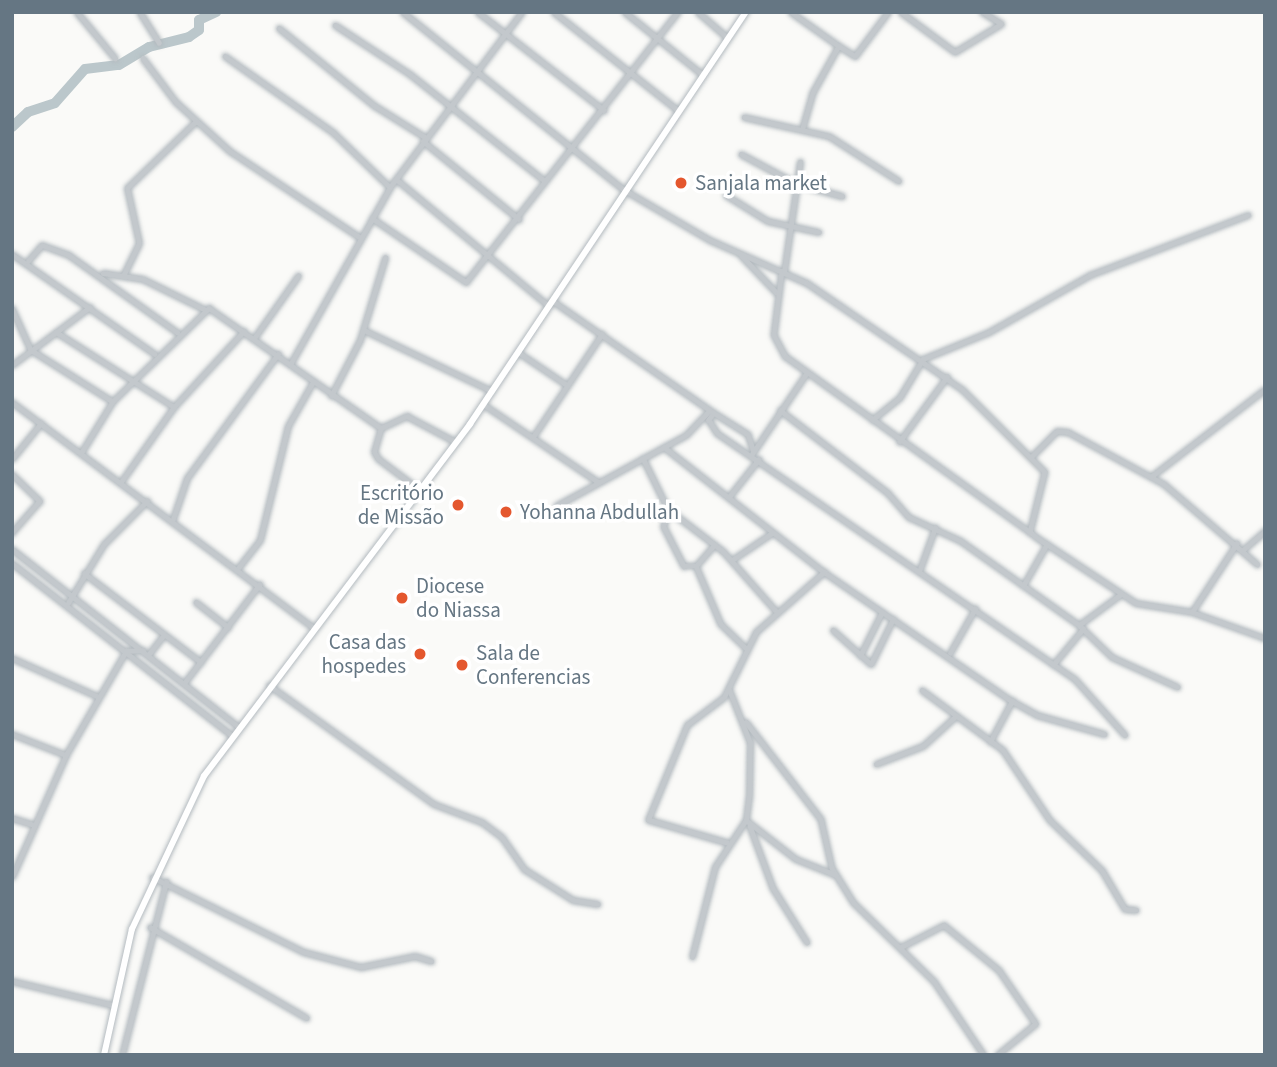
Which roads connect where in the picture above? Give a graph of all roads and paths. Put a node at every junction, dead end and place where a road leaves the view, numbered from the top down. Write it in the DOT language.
graph roads {
  1 [pos="77,12"];
  2 [pos="141,12"];
  3 [pos="403,12"];
  4 [pos="478,12"];
  5 [pos="522,12"];
  6 [pos="554,12"];
  7 [pos="625,12"];
  8 [pos="678,12"];
  9 [pos="698,12"];
  10 [pos="746,12"];
  11 [pos="791,12"];
  12 [pos="888,12"];
  13 [pos="901,12"];
  14 [pos="982,12"];
  15 [pos="335,25"];
  16 [pos="279,28"];
  17 [pos="506,33"];
  18 [pos="659,38"];
  19 [pos="729,38"];
  20 [pos="159,43"];
  21 [pos="839,46"];
  22 [pos="225,56"];
  23 [pos="115,58"];
  24 [pos="143,58"];
  25 [pos="477,70"];
  26 [pos="632,74"];
  27 [pos="703,75"];
  28 [pos="449,107"];
  29 [pos="604,110"];
  30 [pos="679,111"];
  31 [pos="744,117"];
  32 [pos="195,122"];
  33 [pos="803,129"];
  34 [pos="424,139"];
  35 [pos="576,146"];
  36 [pos="741,154"];
  37 [pos="800,162"];
  38 [pos="396,178"];
  39 [pos="545,181"];
  40 [pos="899,181"];
  41 [pos="795,183"];
  42 [pos="390,187"];
  43 [pos="626,191"];
  44 [pos="726,195"];
  45 [pos="842,196"];
  46 [pos="1248,215"];
  47 [pos="372,218"];
  48 [pos="519,219"];
  49 [pos="788,226"];
  50 [pos="819,232"];
  51 [pos="361,238"];
  52 [pos="740,253"];
  53 [pos="12,254"];
  54 [pos="493,254"];
  55 [pos="385,258"];
  56 [pos="28,261"];
  57 [pos="783,271"];
  58 [pos="102,273"];
  59 [pos="124,274"];
  60 [pos="298,276"];
  61 [pos="776,293"];
  62 [pos="550,303"];
  63 [pos="91,307"];
  64 [pos="12,308"];
  65 [pos="204,309"];
  66 [pos="364,330"];
  67 [pos="244,331"];
  68 [pos="57,332"];
  69 [pos="177,332"];
  70 [pos="602,334"];
  71 [pos="255,337"];
  72 [pos="31,350"];
  73 [pos="518,352"];
  74 [pos="155,354"];
  75 [pos="278,354"];
  76 [pos="923,359"];
  77 [pos="290,363"];
  78 [pos="12,365"];
  79 [pos="806,374"];
  80 [pos="947,377"];
  81 [pos="132,382"];
  82 [pos="313,382"];
  83 [pos="567,385"];
  84 [pos="1264,390"];
  85 [pos="492,391"];
  86 [pos="331,396"];
  87 [pos="113,401"];
  88 [pos="12,402"];
  89 [pos="483,404"];
  90 [pos="174,407"];
  91 [pos="780,410"];
  92 [pos="711,412"];
  93 [pos="872,421"];
  94 [pos="41,423"];
  95 [pos="381,428"];
  96 [pos="533,437"];
  97 [pos="456,442"];
  98 [pos="899,442"];
  99 [pos="664,447"];
  100 [pos="753,452"];
  101 [pos="81,453"];
  102 [pos="1032,456"];
  103 [pos="643,458"];
  104 [pos="12,459"];
  105 [pos="759,459"];
  106 [pos="12,474"];
  107 [pos="1152,476"];
  108 [pos="121,482"];
  109 [pos="598,482"];
  110 [pos="419,490"];
  111 [pos="729,497"];
  112 [pos="147,501"];
  113 [pos="556,506"];
  114 [pos="668,509"];
  115 [pos="173,519"];
  116 [pos="935,528"];
  117 [pos="1265,531"];
  118 [pos="1030,532"];
  119 [pos="12,533"];
  120 [pos="772,533"];
  121 [pos="1237,543"];
  122 [pos="1046,544"];
  123 [pos="714,545"];
  124 [pos="12,549"];
  125 [pos="1243,550"];
  126 [pos="733,560"];
  127 [pos="12,563"];
  128 [pos="1257,564"];
  129 [pos="696,566"];
  130 [pos="239,567"];
  131 [pos="920,569"];
  132 [pos="824,572"];
  133 [pos="84,573"];
  134 [pos="260,584"];
  135 [pos="1023,586"];
  136 [pos="70,594"];
  137 [pos="1120,595"];
  138 [pos="196,602"];
  139 [pos="68,603"];
  140 [pos="975,609"];
  141 [pos="776,611"];
  142 [pos="1192,611"];
  143 [pos="882,612"];
  144 [pos="892,619"];
  145 [pos="229,627"];
  146 [pos="313,627"];
  147 [pos="1081,627"];
  148 [pos="833,630"];
  149 [pos="164,635"];
  150 [pos="1265,638"];
  151 [pos="747,649"];
  152 [pos="143,650"];
  153 [pos="126,651"];
  154 [pos="950,653"];
  155 [pos="149,654"];
  156 [pos="860,656"];
  157 [pos="12,658"];
  158 [pos="201,662"];
  159 [pos="1053,665"];
  160 [pos="185,682"];
  161 [pos="269,685"];
  162 [pos="1178,687"];
  163 [pos="728,689"];
  164 [pos="922,690"];
  165 [pos="99,697"];
  166 [pos="1012,701"];
  167 [pos="955,717"];
  168 [pos="746,722"];
  169 [pos="238,726"];
  170 [pos="12,734"];
  171 [pos="1104,734"];
  172 [pos="1125,735"];
  173 [pos="231,736"];
  174 [pos="990,742"];
  175 [pos="66,755"];
  176 [pos="876,764"];
  177 [pos="12,818"];
  178 [pos="746,820"];
  179 [pos="32,824"];
  180 [pos="750,826"];
  181 [pos="727,844"];
  182 [pos="838,876"];
  183 [pos="12,877"];
  184 [pos="152,877"];
  185 [pos="166,882"];
  186 [pos="598,904"];
  187 [pos="1136,910"];
  188 [pos="150,927"];
  189 [pos="807,942"];
  190 [pos="901,947"];
  191 [pos="692,957"];
  192 [pos="431,961"];
  193 [pos="12,981"];
  194 [pos="113,1005"];
  195 [pos="307,1018"];
  196 [pos="104,1055"];
  197 [pos="122,1055"];
  198 [pos="984,1055"];
  199 [pos="998,1055"];
  1 -- 23 [label="street"];
  2 -- 20 [label="street"];
  3 -- 25 [label="street"];
  4 -- 17 [label="street"];
  5 -- 17 [label="street"];
  6 -- 26 [label="street"];
  7 -- 18 [label="street"];
  8 -- 18 [label="street"];
  9 -- 19 [label="street"];
  10 -- 19 [label="main road"];
  11 -- 21 [label="street"];
  12 -- 21 [label="street"];
  13 -- 14 [label="street"];
  15 -- 28 [label="street"];
  16 -- 34 [label="street"];
  17 -- 25 [label="street"];
  17 -- 29 [label="street"];
  18 -- 26 [label="street"];
  18 -- 27 [label="street"];
  19 -- 27 [label="main road"];
  21 -- 33 [label="street"];
  22 -- 42 [label="street"];
  24 -- 32 [label="street"];
  25 -- 28 [label="street"];
  25 -- 35 [label="street"];
  26 -- 29 [label="street"];
  26 -- 30 [label="street"];
  27 -- 30 [label="main road"];
  28 -- 34 [label="street"];
  28 -- 39 [label="street"];
  29 -- 35 [label="street"];
  30 -- 43 [label="main road"];
  31 -- 33 [label="street"];
  32 -- 51 [label="street"];
  32 -- 59 [label="street"];
  33 -- 40 [label="street"];
  34 -- 38 [label="street"];
  34 -- 48 [label="street"];
  35 -- 39 [label="street"];
  35 -- 43 [label="street"];
  36 -- 41 [label="street"];
  37 -- 41 [label="street"];
  38 -- 42 [label="street"];
  38 -- 54 [label="street"];
  39 -- 48 [label="street"];
  41 -- 45 [label="street"];
  41 -- 49 [label="street"];
  42 -- 47 [label="street"];
  43 -- 52 [label="street"];
  43 -- 62 [label="main road"];
  44 -- 49 [label="street"];
  46 -- 76 [label="street"];
  47 -- 51 [label="street"];
  47 -- 54 [label="street"];
  48 -- 54 [label="street"];
  49 -- 50 [label="street"];
  49 -- 57 [label="street"];
  51 -- 77 [label="street"];
  52 -- 57 [label="street"];
  52 -- 61 [label="street"];
  53 -- 56 [label="street"];
  54 -- 62 [label="street"];
  55 -- 66 [label="street"];
  56 -- 58 [label="street"];
  56 -- 63 [label="street"];
  57 -- 61 [label="street"];
  57 -- 76 [label="street"];
  58 -- 59 [label="street"];
  58 -- 69 [label="street"];
  59 -- 65 [label="street"];
  60 -- 71 [label="street"];
  61 -- 79 [label="street"];
  62 -- 70 [label="street"];
  62 -- 73 [label="main road"];
  63 -- 68 [label="street"];
  63 -- 74 [label="street"];
  64 -- 72 [label="street"];
  65 -- 67 [label="street"];
  65 -- 69 [label="street"];
  66 -- 85 [label="street"];
  66 -- 86 [label="street"];
  67 -- 71 [label="street"];
  67 -- 90 [label="street"];
  68 -- 72 [label="street"];
  68 -- 81 [label="street"];
  69 -- 74 [label="street"];
  70 -- 83 [label="street"];
  70 -- 92 [label="street"];
  71 -- 75 [label="street"];
  72 -- 78 [label="street"];
  72 -- 87 [label="street"];
  73 -- 83 [label="street"];
  73 -- 85 [label="main road"];
  74 -- 81 [label="street"];
  75 -- 77 [label="street"];
  75 -- 115 [label="street"];
  76 -- 80 [label="street"];
  76 -- 93 [label="street"];
  77 -- 82 [label="street"];
  79 -- 91 [label="street"];
  79 -- 93 [label="street"];
  80 -- 98 [label="street"];
  80 -- 102 [label="street"];
  81 -- 87 [label="street"];
  81 -- 90 [label="street"];
  82 -- 86 [label="street"];
  82 -- 130 [label="street"];
  83 -- 96 [label="street"];
  84 -- 107 [label="street"];
  85 -- 89 [label="main road"];
  86 -- 95 [label="street"];
  87 -- 101 [label="street"];
  88 -- 94 [label="street"];
  89 -- 96 [label="street"];
  89 -- 97 [label="main road"];
  90 -- 108 [label="street"];
  91 -- 100 [label="street"];
  91 -- 116 [label="street"];
  92 -- 99 [label="street"];
  92 -- 100 [label="street"];
  92 -- 100 [label="street"];
  93 -- 98 [label="street"];
  94 -- 101 [label="street"];
  94 -- 104 [label="street"];
  95 -- 97 [label="street"];
  95 -- 110 [label="street"];
  96 -- 109 [label="street"];
  97 -- 110 [label="main road"];
  98 -- 118 [label="street"];
  99 -- 103 [label="street"];
  99 -- 111 [label="street"];
  100 -- 105 [label="street"];
  101 -- 108 [label="street"];
  102 -- 107 [label="street"];
  102 -- 118 [label="street"];
  103 -- 109 [label="street"];
  103 -- 114 [label="street"];
  105 -- 111 [label="street"];
  105 -- 131 [label="street"];
  106 -- 119 [label="street"];
  107 -- 121 [label="street"];
  108 -- 112 [label="street"];
  109 -- 113 [label="street"];
  110 -- 146 [label="main road"];
  111 -- 120 [label="street"];
  112 -- 115 [label="street"];
  112 -- 133 [label="street"];
  114 -- 123 [label="street"];
  114 -- 129 [label="street"];
  115 -- 130 [label="street"];
  116 -- 131 [label="street"];
  116 -- 135 [label="street"];
  117 -- 125 [label="street"];
  118 -- 122 [label="street"];
  120 -- 126 [label="street"];
  120 -- 132 [label="street"];
  121 -- 125 [label="street"];
  121 -- 142 [label="street"];
  122 -- 135 [label="street"];
  122 -- 137 [label="street"];
  123 -- 126 [label="street"];
  123 -- 129 [label="street"];
  124 -- 136 [label="street"];
  125 -- 128 [label="street"];
  126 -- 141 [label="street"];
  127 -- 139 [label="street"];
  129 -- 151 [label="street"];
  130 -- 134 [label="street"];
  131 -- 140 [label="street"];
  132 -- 141 [label="street"];
  132 -- 143 [label="street"];
  133 -- 136 [label="street"];
  133 -- 149 [label="street"];
  134 -- 145 [label="street"];
  134 -- 146 [label="street"];
  135 -- 147 [label="street"];
  136 -- 139 [label="street"];
  136 -- 152 [label="street"];
  137 -- 142 [label="street"];
  137 -- 147 [label="street"];
  138 -- 145 [label="street"];
  139 -- 153 [label="street"];
  140 -- 154 [label="street"];
  140 -- 159 [label="street"];
  141 -- 151 [label="street"];
  142 -- 150 [label="street"];
  143 -- 144 [label="street"];
  143 -- 156 [label="street"];
  144 -- 154 [label="street"];
  144 -- 156 [label="street"];
  145 -- 158 [label="street"];
  146 -- 161 [label="main road"];
  147 -- 159 [label="street"];
  147 -- 162 [label="street"];
  148 -- 156 [label="street"];
  149 -- 155 [label="street"];
  149 -- 158 [label="street"];
  151 -- 163 [label="street"];
  152 -- 153 [label="street"];
  152 -- 155 [label="street"];
  153 -- 165 [label="street"];
  153 -- 173 [label="street"];
  154 -- 166 [label="street"];
  155 -- 160 [label="street"];
  157 -- 165 [label="street"];
  158 -- 160 [label="street"];
  159 -- 172 [label="street"];
  160 -- 169 [label="street"];
  161 -- 169 [label="main road"];
  161 -- 186 [label="street"];
  163 -- 168 [label="street"];
  163 -- 181 [label="street"];
  164 -- 167 [label="street"];
  165 -- 175 [label="street"];
  166 -- 171 [label="street"];
  166 -- 174 [label="street"];
  167 -- 174 [label="street"];
  167 -- 176 [label="street"];
  168 -- 178 [label="street"];
  168 -- 182 [label="street"];
  169 -- 173 [label="main road"];
  170 -- 175 [label="street"];
  173 -- 184 [label="main road"];
  174 -- 187 [label="street"];
  175 -- 179 [label="street"];
  177 -- 179 [label="street"];
  178 -- 180 [label="street"];
  178 -- 181 [label="street"];
  179 -- 183 [label="street"];
  180 -- 182 [label="street"];
  180 -- 189 [label="street"];
  181 -- 191 [label="street"];
  182 -- 190 [label="street"];
  184 -- 185 [label="street"];
  184 -- 194 [label="main road"];
  185 -- 188 [label="street"];
  185 -- 192 [label="street"];
  188 -- 195 [label="street"];
  188 -- 197 [label="street"];
  190 -- 198 [label="street"];
  190 -- 199 [label="street"];
  193 -- 194 [label="street"];
  194 -- 196 [label="main road"];
}
